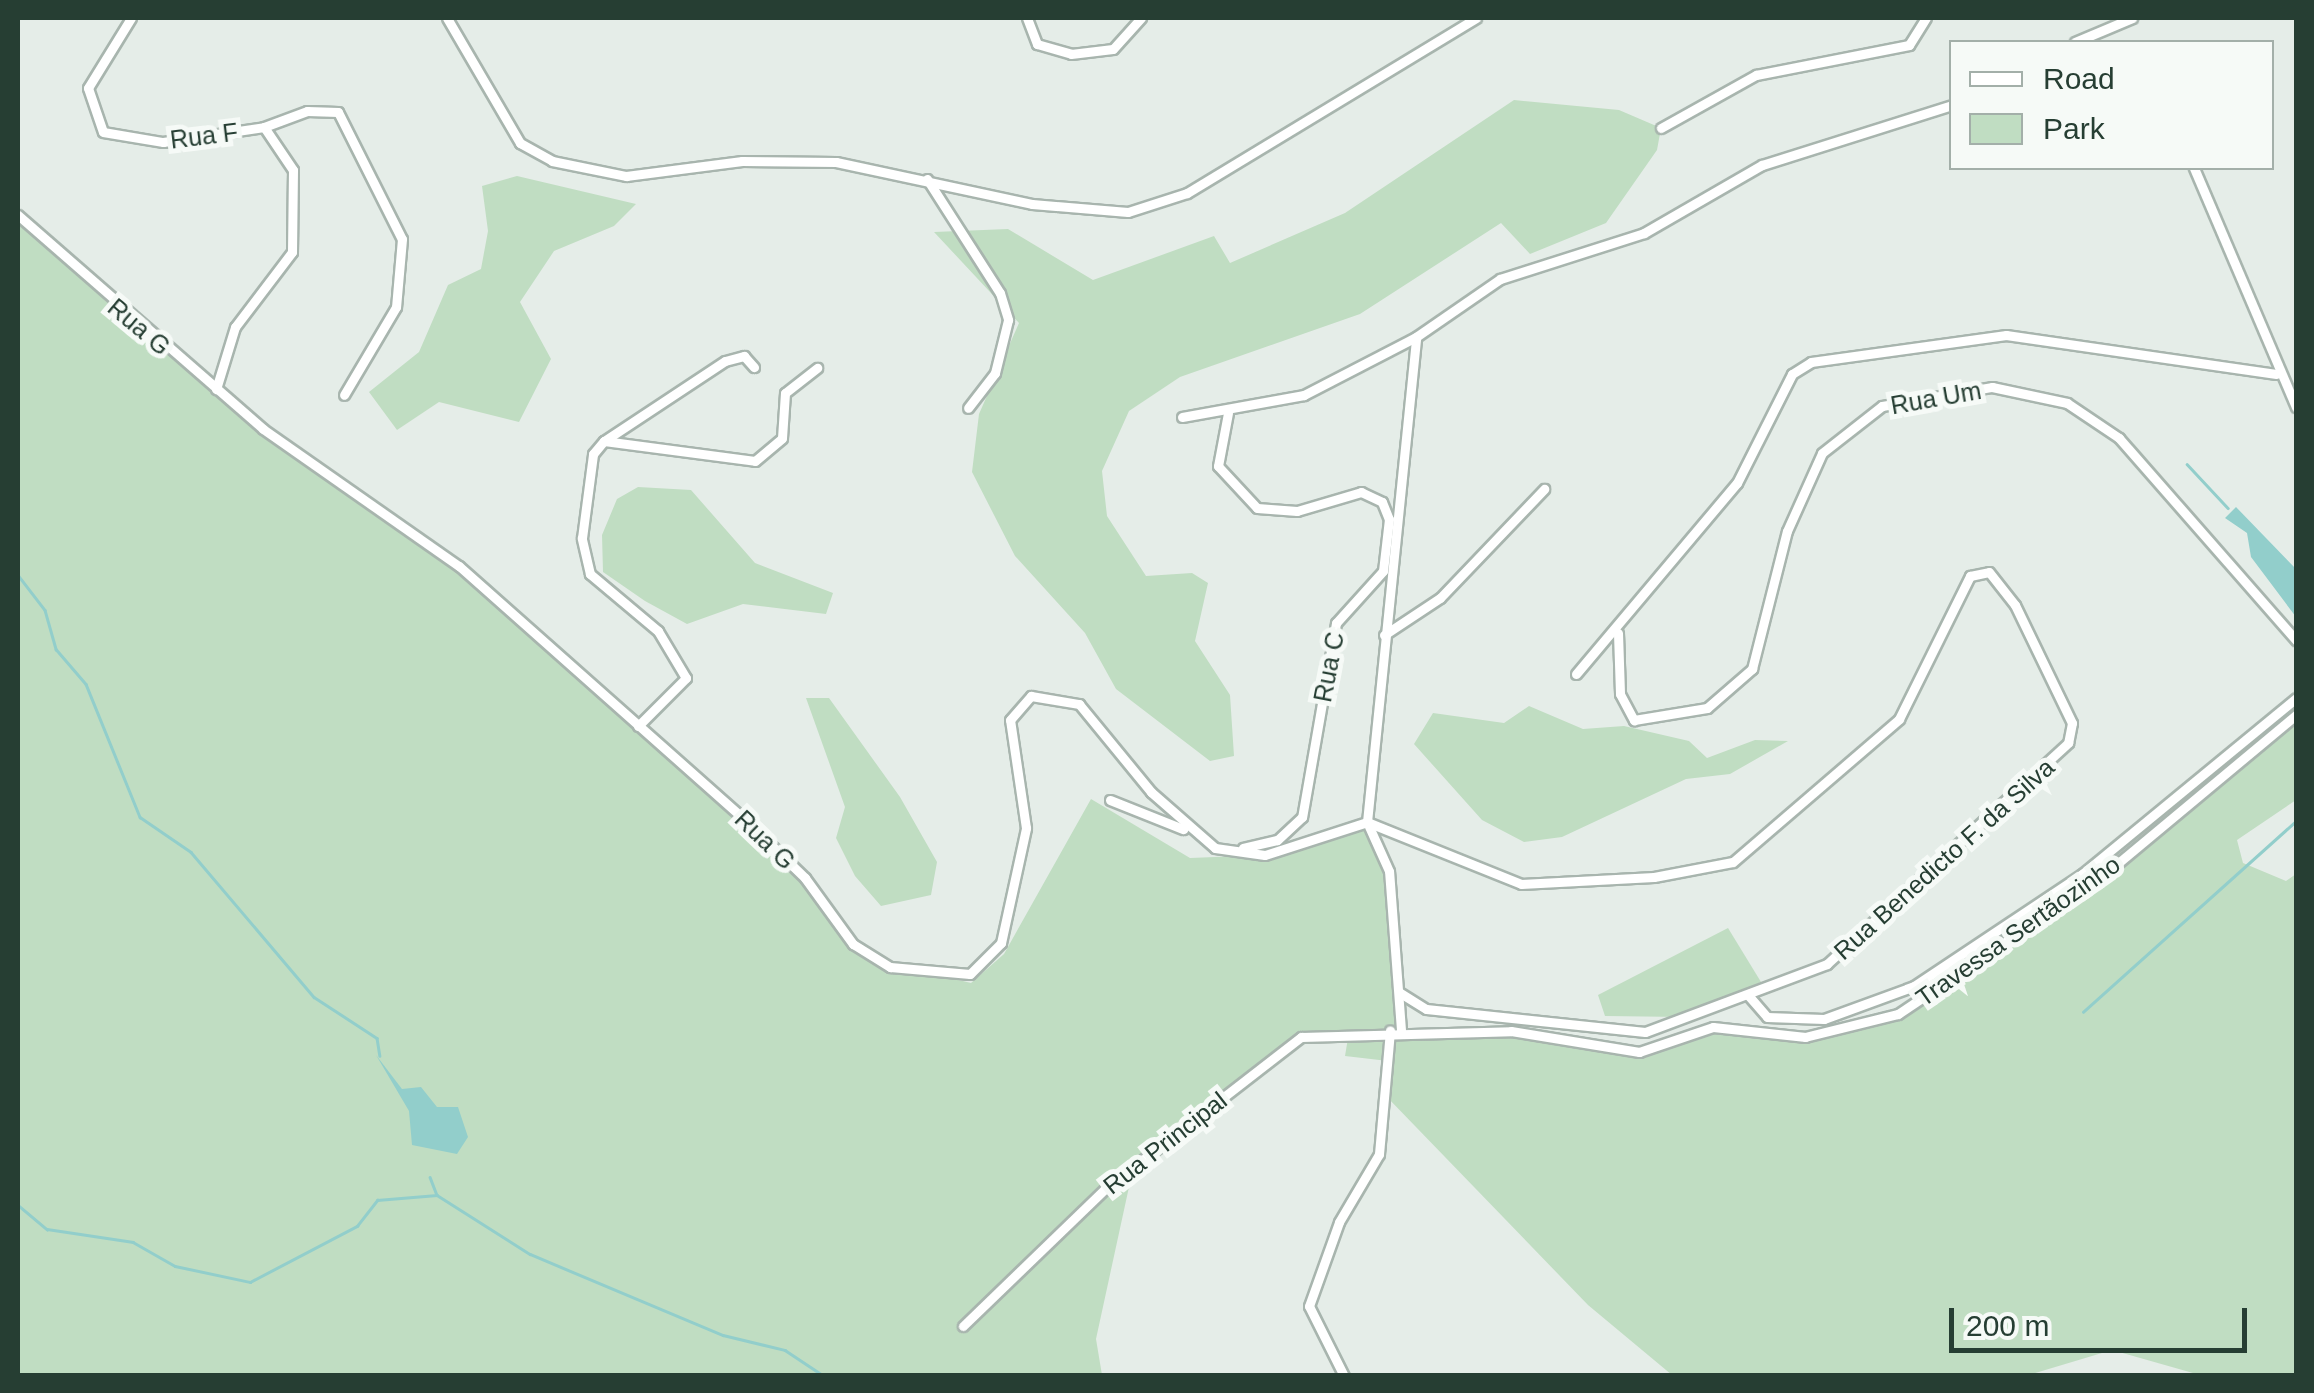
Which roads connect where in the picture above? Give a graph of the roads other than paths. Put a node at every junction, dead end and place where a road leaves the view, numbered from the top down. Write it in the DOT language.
graph roads {
  1 [pos="131,18"];
  2 [pos="447,18"];
  3 [pos="1028,18"];
  4 [pos="1142,18"];
  5 [pos="1476,18"];
  6 [pos="1926,18"];
  7 [pos="2132,18"];
  8 [pos="2080,40"];
  9 [pos="1949,106"];
  10 [pos="264,127"];
  11 [pos="1661,128"];
  12 [pos="2195,170"];
  13 [pos="926,179"];
  14 [pos="18,214"];
  15 [pos="1416,337"];
  16 [pos="754,367"];
  17 [pos="818,368"];
  18 [pos="2276,374"];
  19 [pos="216,389"];
  20 [pos="344,394"];
  21 [pos="2296,407"];
  22 [pos="968,408"];
  23 [pos="1228,413"];
  24 [pos="1182,417"];
  25 [pos="604,441"];
  26 [pos="1544,489"];
  27 [pos="1618,633"];
  28 [pos="1384,635"];
  29 [pos="2296,640"];
  30 [pos="1576,674"];
  31 [pos="2296,698"];
  32 [pos="2296,714"];
  33 [pos="638,726"];
  34 [pos="1110,800"];
  35 [pos="1367,822"];
  36 [pos="1190,832"];
  37 [pos="1215,848"];
  38 [pos="1400,993"];
  39 [pos="1748,994"];
  40 [pos="1396,1030"];
  41 [pos="963,1326"];
  42 [pos="1344,1376"];
  1 -- 10 [label="street, Rua F"];
  2 -- 13 [label="street"];
  3 -- 4 [label="street"];
  5 -- 13 [label="street"];
  6 -- 11 [label="street"];
  7 -- 8 [label="street"];
  9 -- 15 [label="street"];
  10 -- 19 [label="street, Rua F"];
  10 -- 20 [label="street"];
  12 -- 18 [label="street"];
  13 -- 22 [label="street"];
  14 -- 19 [label="street, Rua G"];
  15 -- 23 [label="street"];
  15 -- 28 [label="street"];
  16 -- 25 [label="street"];
  17 -- 25 [label="street"];
  18 -- 21 [label="street"];
  18 -- 27 [label="street"];
  19 -- 33 [label="street, Rua G"];
  23 -- 24 [label="street"];
  23 -- 37 [label="street, Rua C"];
  25 -- 33 [label="street"];
  26 -- 28 [label="street"];
  27 -- 29 [label="street, Rua Um"];
  27 -- 30 [label="street"];
  28 -- 35 [label="street"];
  31 -- 39 [label="street"];
  32 -- 40 [label="street, Travessa Sertãozinho"];
  33 -- 36 [label="street, Rua G"];
  34 -- 36 [label="street"];
  35 -- 37 [label="street, Rua G"];
  35 -- 38 [label="street"];
  35 -- 39 [label="street, Rua Benedicto F. da Silva"];
  36 -- 37 [label="street, Rua G"];
  38 -- 39 [label="street, Rua Benedicto F. da Silva"];
  38 -- 40 [label="street"];
  40 -- 41 [label="street, Rua Principal"];
  40 -- 42 [label="street"];
}
